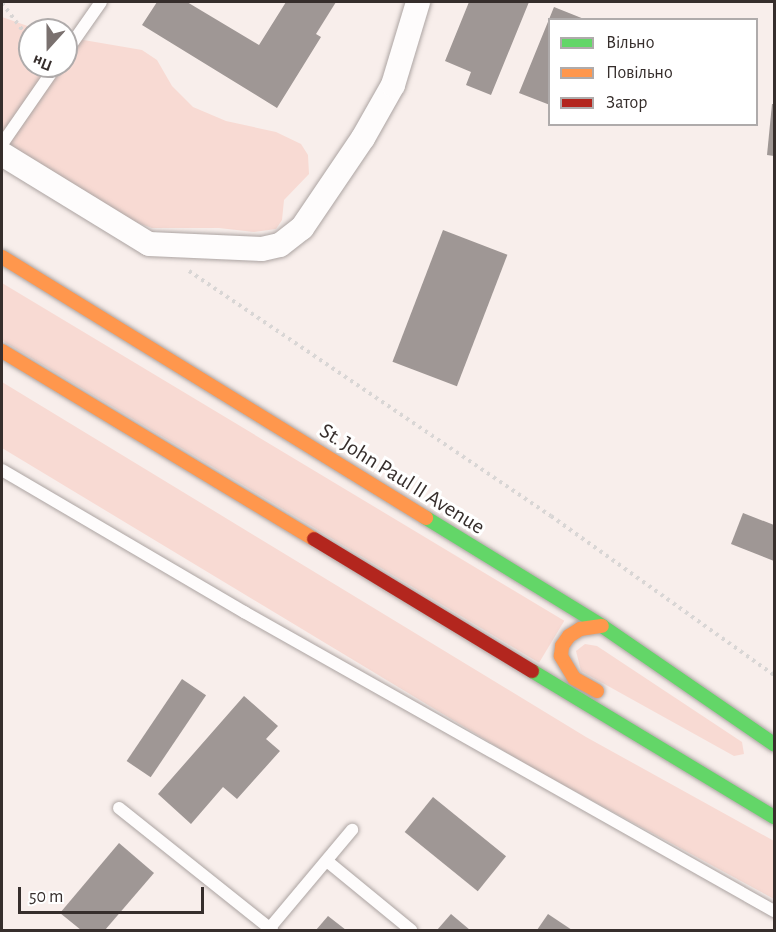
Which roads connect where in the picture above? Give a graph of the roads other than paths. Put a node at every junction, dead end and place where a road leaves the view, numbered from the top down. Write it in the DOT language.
graph roads {
  1 [pos="101,2"];
  2 [pos="418,2"];
  3 [pos="78,35"];
  4 [pos="48,78"];
  5 [pos="2,144"];
  6 [pos="2,154"];
  7 [pos="2,257"];
  8 [pos="2,351"];
  9 [pos="2,470"];
  10 [pos="602,626"];
  11 [pos="605,695"];
  12 [pos="774,744"];
  13 [pos="692,752"];
  14 [pos="721,786"];
  15 [pos="119,808"];
  16 [pos="774,817"];
  17 [pos="352,830"];
  18 [pos="327,861"];
  19 [pos="774,911"];
  20 [pos="270,930"];
  21 [pos="411,930"];
  1 -- 3 [label="lane"];
  2 -- 6 [label="street"];
  4 -- 5 [label="lane"];
  7 -- 10 [label="main road, St. John Paul II Avenue"];
  8 -- 14 [label="main road"];
  9 -- 19 [label="lane"];
  10 -- 11 [label="main road"];
  10 -- 12 [label="main road, St. John Paul II Avenue"];
  13 -- 14 [label="main road"];
  14 -- 16 [label="main road"];
  15 -- 20 [label="lane"];
  17 -- 18 [label="lane"];
  18 -- 20 [label="lane"];
  18 -- 21 [label="lane"];
}
